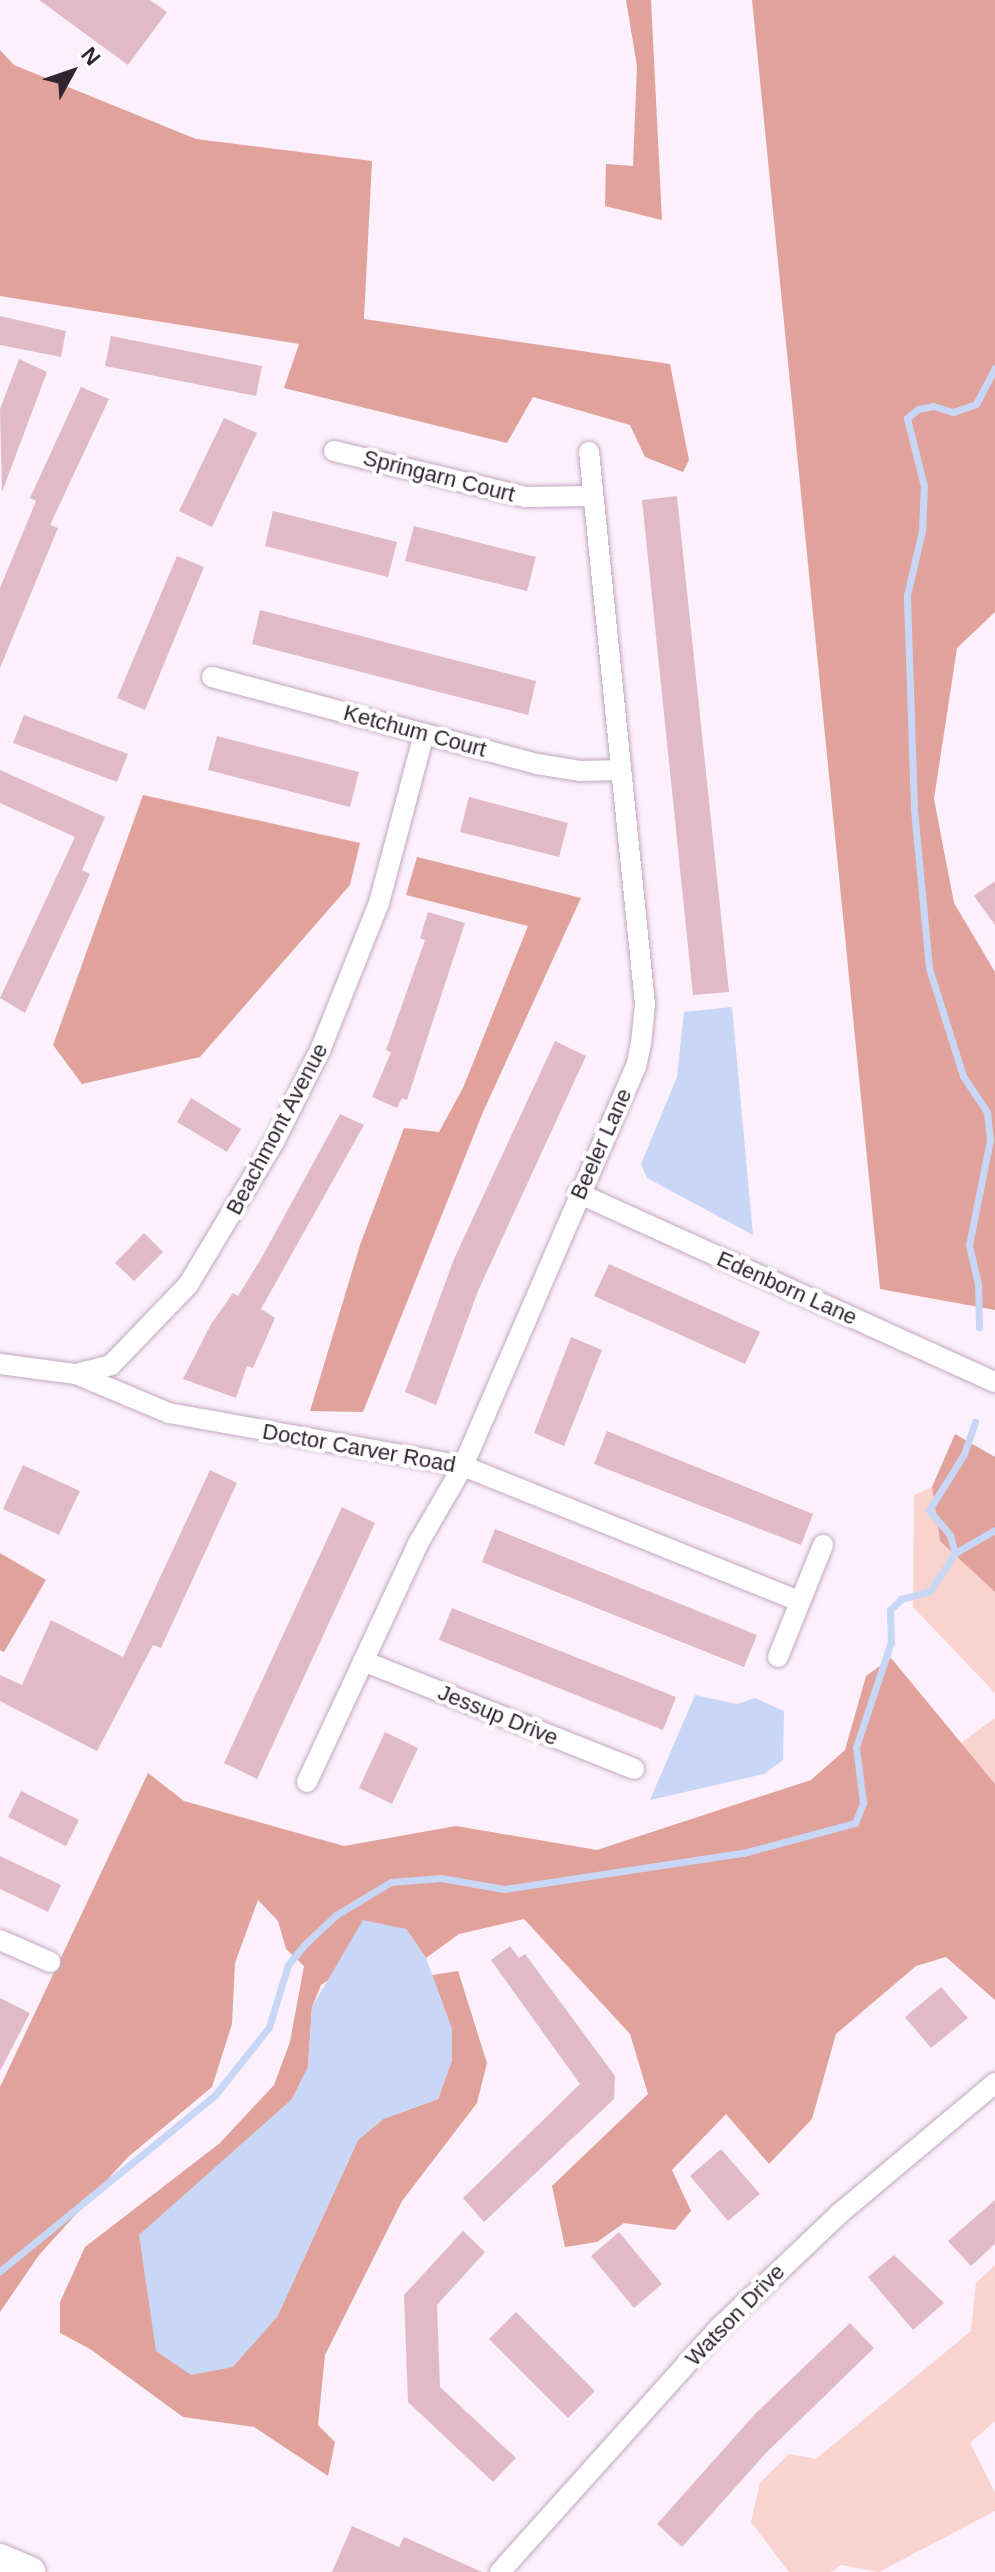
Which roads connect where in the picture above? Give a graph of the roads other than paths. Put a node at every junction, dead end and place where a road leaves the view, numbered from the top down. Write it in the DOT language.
graph roads {
  1 [pos="334,451"];
  2 [pos="589,452"];
  3 [pos="593,496"];
  4 [pos="212,677"];
  5 [pos="424,734"];
  6 [pos="621,770"];
  7 [pos="578,1193"];
  8 [pos="0,1364"];
  9 [pos="76,1374"];
  10 [pos="995,1382"];
  11 [pos="463,1466"];
  12 [pos="823,1545"];
  13 [pos="799,1601"];
  14 [pos="778,1657"];
  15 [pos="363,1661"];
  16 [pos="634,1769"];
  17 [pos="307,1782"];
  18 [pos="0,1940"];
  19 [pos="50,1962"];
  20 [pos="995,2083"];
  21 [pos="0,2559"];
  22 [pos="30,2572"];
  23 [pos="500,2572"];
  1 -- 3 [label="street, Springarn Court"];
  2 -- 3 [label="street, Beeler Lane"];
  3 -- 6 [label="street, Beeler Lane"];
  4 -- 5 [label="street, Ketchum Court"];
  5 -- 6 [label="street, Ketchum Court"];
  5 -- 9 [label="street, Beachmont Avenue"];
  6 -- 7 [label="street, Beeler Lane"];
  7 -- 10 [label="street, Edenborn Lane"];
  7 -- 11 [label="street, Beeler Lane"];
  8 -- 9 [label="street, Doctor Carver Road"];
  9 -- 11 [label="street, Doctor Carver Road"];
  11 -- 13 [label="street, Doctor Carver Road"];
  11 -- 15 [label="street, Beeler Lane"];
  12 -- 13 [label="street"];
  13 -- 14 [label="street"];
  15 -- 16 [label="street, Jessup Drive"];
  15 -- 17 [label="street, Beeler Lane"];
  18 -- 19 [label="street"];
  20 -- 23 [label="street, Watson Drive"];
  21 -- 22 [label="main road"];
}
